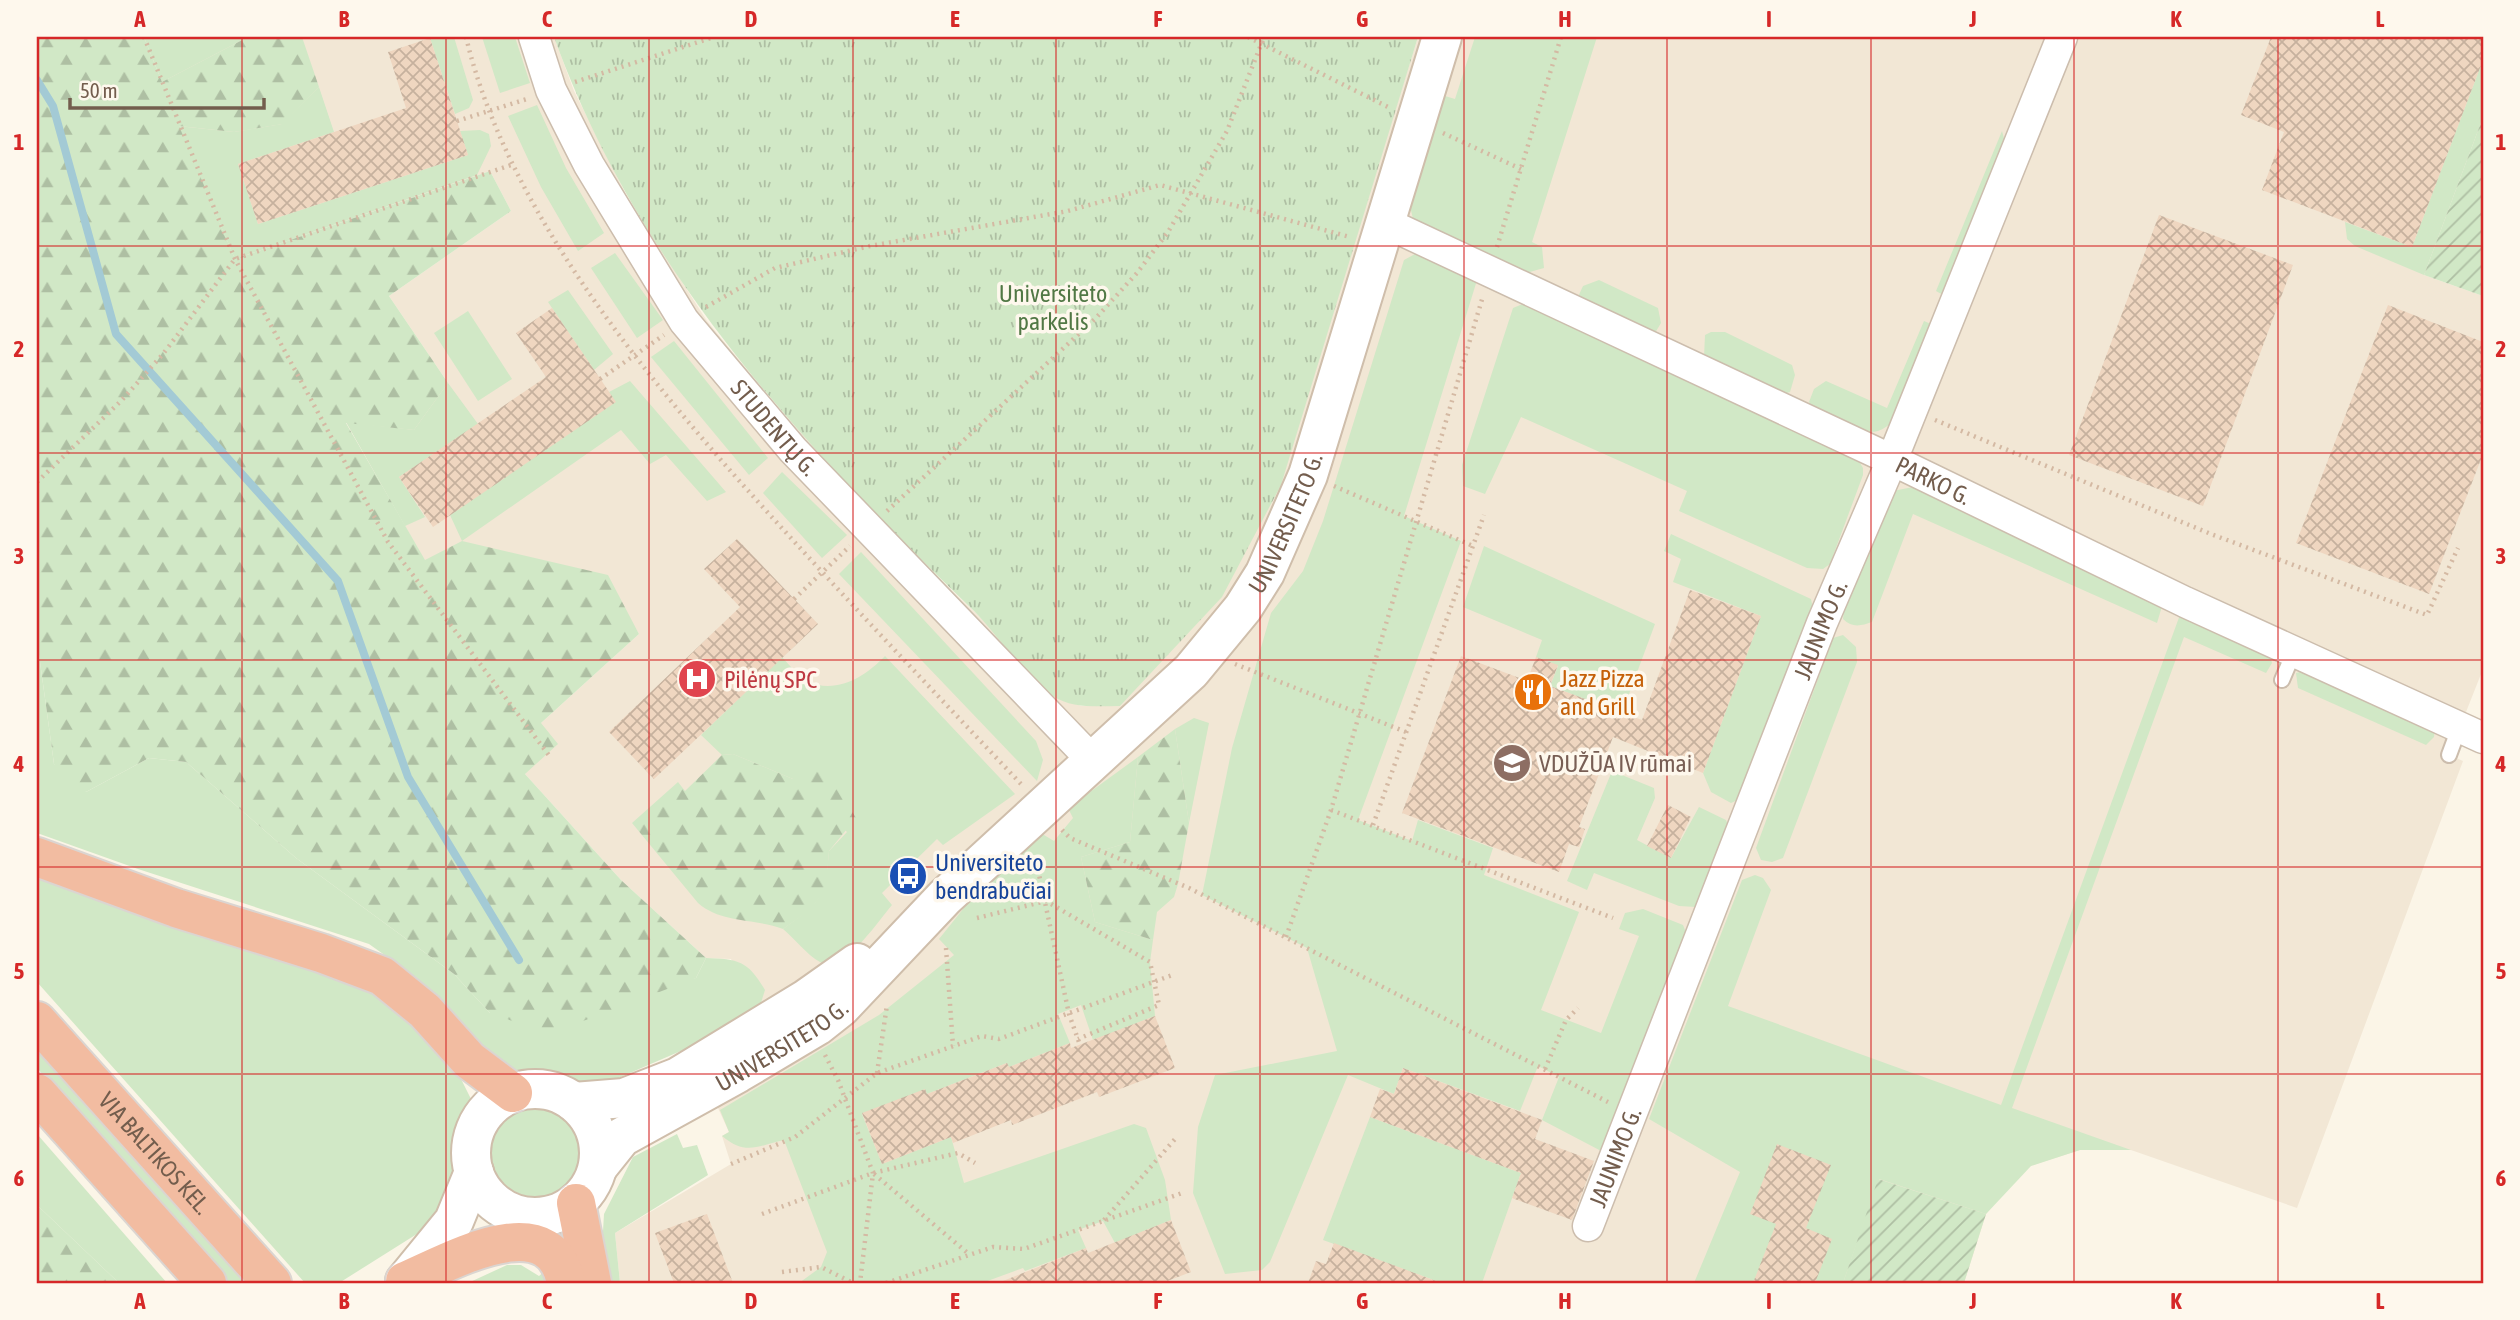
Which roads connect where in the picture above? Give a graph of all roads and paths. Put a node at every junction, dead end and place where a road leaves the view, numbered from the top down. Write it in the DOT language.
graph roads {
  1 [pos="144,37"];
  2 [pos="466,37"];
  3 [pos="534,37"];
  4 [pos="714,37"];
  5 [pos="1248,37"];
  6 [pos="1265,37"];
  7 [pos="1442,37"];
  8 [pos="1561,37"];
  9 [pos="2062,37"];
  10 [pos="1262,44"];
  11 [pos="551,90"];
  12 [pos="490,112"];
  13 [pos="457,121"];
  14 [pos="1416,121"];
  15 [pos="514,164"];
  16 [pos="1521,169"];
  17 [pos="1191,193"];
  18 [pos="1381,233"];
  19 [pos="235,259"];
  20 [pos="1490,272"];
  21 [pos="684,321"];
  22 [pos="635,355"];
  23 [pos="600,379"];
  24 [pos="1912,411"];
  25 [pos="1892,460"];
  26 [pos="1308,475"];
  27 [pos="37,482"];
  28 [pos="1484,515"];
  29 [pos="1416,522"];
  30 [pos="868,528"];
  31 [pos="1473,546"];
  32 [pos="2458,548"];
  33 [pos="822,572"];
  34 [pos="794,599"];
  35 [pos="2294,652"];
  36 [pos="1235,664"];
  37 [pos="2282,680"];
  38 [pos="1360,714"];
  39 [pos="1406,732"];
  40 [pos="2464,741"];
  41 [pos="551,758"];
  42 [pos="1093,761"];
  43 [pos="1043,808"];
  44 [pos="1331,810"];
  45 [pos="1373,825"];
  46 [pos="1034,851"];
  47 [pos="37,857"];
  48 [pos="945,897"];
  49 [pos="1046,901"];
  50 [pos="977,918"];
  51 [pos="1613,918"];
  52 [pos="1286,937"];
  53 [pos="946,948"];
  54 [pos="1175,974"];
  55 [pos="1153,981"];
  56 [pos="889,996"];
  57 [pos="1578,1008"];
  58 [pos="1069,1014"];
  59 [pos="37,1021"];
  60 [pos="810,1030"];
  61 [pos="953,1046"];
  62 [pos="1545,1069"];
  63 [pos="877,1073"];
  64 [pos="37,1093"];
  65 [pos="513,1093"];
  66 [pos="845,1100"];
  67 [pos="574,1102"];
  68 [pos="1631,1113"];
  69 [pos="1176,1138"];
  70 [pos="975,1163"];
  71 [pos="731,1164"];
  72 [pos="598,1167"];
  73 [pos="474,1172"];
  74 [pos="873,1173"];
  75 [pos="1185,1192"];
  76 [pos="576,1202"];
  77 [pos="762,1214"];
  78 [pos="517,1215"];
  79 [pos="1103,1221"];
  80 [pos="1588,1226"];
  81 [pos="970,1255"];
  82 [pos="782,1272"];
  83 [pos="403,1282"];
  84 [pos="207,1283"];
  85 [pos="272,1283"];
  86 [pos="566,1283"];
  87 [pos="592,1283"];
  88 [pos="853,1283"];
  89 [pos="860,1283"];
  90 [pos="886,1283"];
  1 -- 19 [label="path"];
  2 -- 12 [label="path"];
  3 -- 11 [label="street, STUDENTŲ G."];
  4 -- 11 [label="path"];
  5 -- 10 [label="path"];
  6 -- 10 [label="path"];
  7 -- 14 [label="main road, UNIVERSITETO G."];
  8 -- 16 [label="path"];
  9 -- 24 [label="street, JAUNIMO G."];
  10 -- 14 [label="path"];
  10 -- 17 [label="path"];
  11 -- 12 [label="path"];
  11 -- 21 [label="street, STUDENTŲ G."];
  12 -- 13 [label="path"];
  12 -- 15 [label="path"];
  14 -- 16 [label="path"];
  14 -- 18 [label="main road, UNIVERSITETO G."];
  15 -- 19 [label="path"];
  15 -- 22 [label="path"];
  16 -- 20 [label="path"];
  17 -- 18 [label="path"];
  17 -- 21 [label="path"];
  17 -- 30 [label="path"];
  18 -- 20 [label="street, PARKO G."];
  18 -- 26 [label="main road, UNIVERSITETO G."];
  19 -- 27 [label="path"];
  19 -- 41 [label="path"];
  20 -- 25 [label="street, PARKO G."];
  20 -- 29 [label="path"];
  21 -- 22 [label="path"];
  21 -- 30 [label="street, STUDENTŲ G."];
  22 -- 23 [label="path"];
  22 -- 33 [label="path"];
  24 -- 25 [label="street, JAUNIMO G."];
  24 -- 32 [label="path"];
  25 -- 35 [label="street, PARKO G."];
  25 -- 68 [label="street, JAUNIMO G."];
  26 -- 29 [label="path"];
  26 -- 42 [label="main road, UNIVERSITETO G."];
  28 -- 31 [label="path"];
  29 -- 31 [label="path"];
  29 -- 38 [label="path"];
  30 -- 33 [label="path"];
  30 -- 42 [label="street, STUDENTŲ G."];
  31 -- 39 [label="path"];
  33 -- 34 [label="path"];
  33 -- 43 [label="path"];
  35 -- 37 [label="lane"];
  35 -- 40 [label="street, PARKO G."];
  36 -- 38 [label="path"];
  38 -- 39 [label="path"];
  38 -- 44 [label="path"];
  39 -- 45 [label="path"];
  42 -- 43 [label="main road, UNIVERSITETO G."];
  43 -- 48 [label="main road, UNIVERSITETO G."];
  43 -- 52 [label="path"];
  44 -- 45 [label="path"];
  44 -- 52 [label="path"];
  45 -- 51 [label="path"];
  46 -- 49 [label="path"];
  47 -- 65 [label="highway"];
  48 -- 60 [label="main road, UNIVERSITETO G."];
  48 -- 67 [label="main road, UNIVERSITETO G."];
  49 -- 50 [label="path"];
  49 -- 55 [label="path"];
  49 -- 58 [label="path"];
  52 -- 62 [label="path"];
  53 -- 61 [label="path"];
  54 -- 55 [label="path"];
  55 -- 58 [label="path"];
  55 -- 58 [label="path"];
  56 -- 63 [label="path"];
  57 -- 62 [label="path"];
  58 -- 61 [label="path"];
  59 -- 85 [label="highway, VIA BALTIKOS KEL."];
  60 -- 66 [label="path"];
  60 -- 72 [label="main road, UNIVERSITETO G."];
  61 -- 63 [label="path"];
  62 -- 68 [label="path"];
  63 -- 66 [label="path"];
  64 -- 84 [label="highway, VIA BALTIKOS KEL."];
  65 -- 67 [label="main road"];
  65 -- 73 [label="main road"];
  66 -- 71 [label="path"];
  66 -- 74 [label="path"];
  67 -- 72 [label="main road"];
  68 -- 80 [label="street, JAUNIMO G."];
  69 -- 79 [label="path"];
  70 -- 74 [label="path"];
  72 -- 76 [label="main road"];
  73 -- 78 [label="main road"];
  73 -- 83 [label="main road"];
  74 -- 77 [label="path"];
  74 -- 81 [label="path"];
  74 -- 89 [label="path"];
  75 -- 79 [label="path"];
  76 -- 78 [label="main road"];
  76 -- 87 [label="highway"];
  78 -- 83 [label="main road"];
  79 -- 81 [label="path"];
  81 -- 90 [label="path"];
  82 -- 88 [label="path"];
  83 -- 86 [label="highway"];
}
